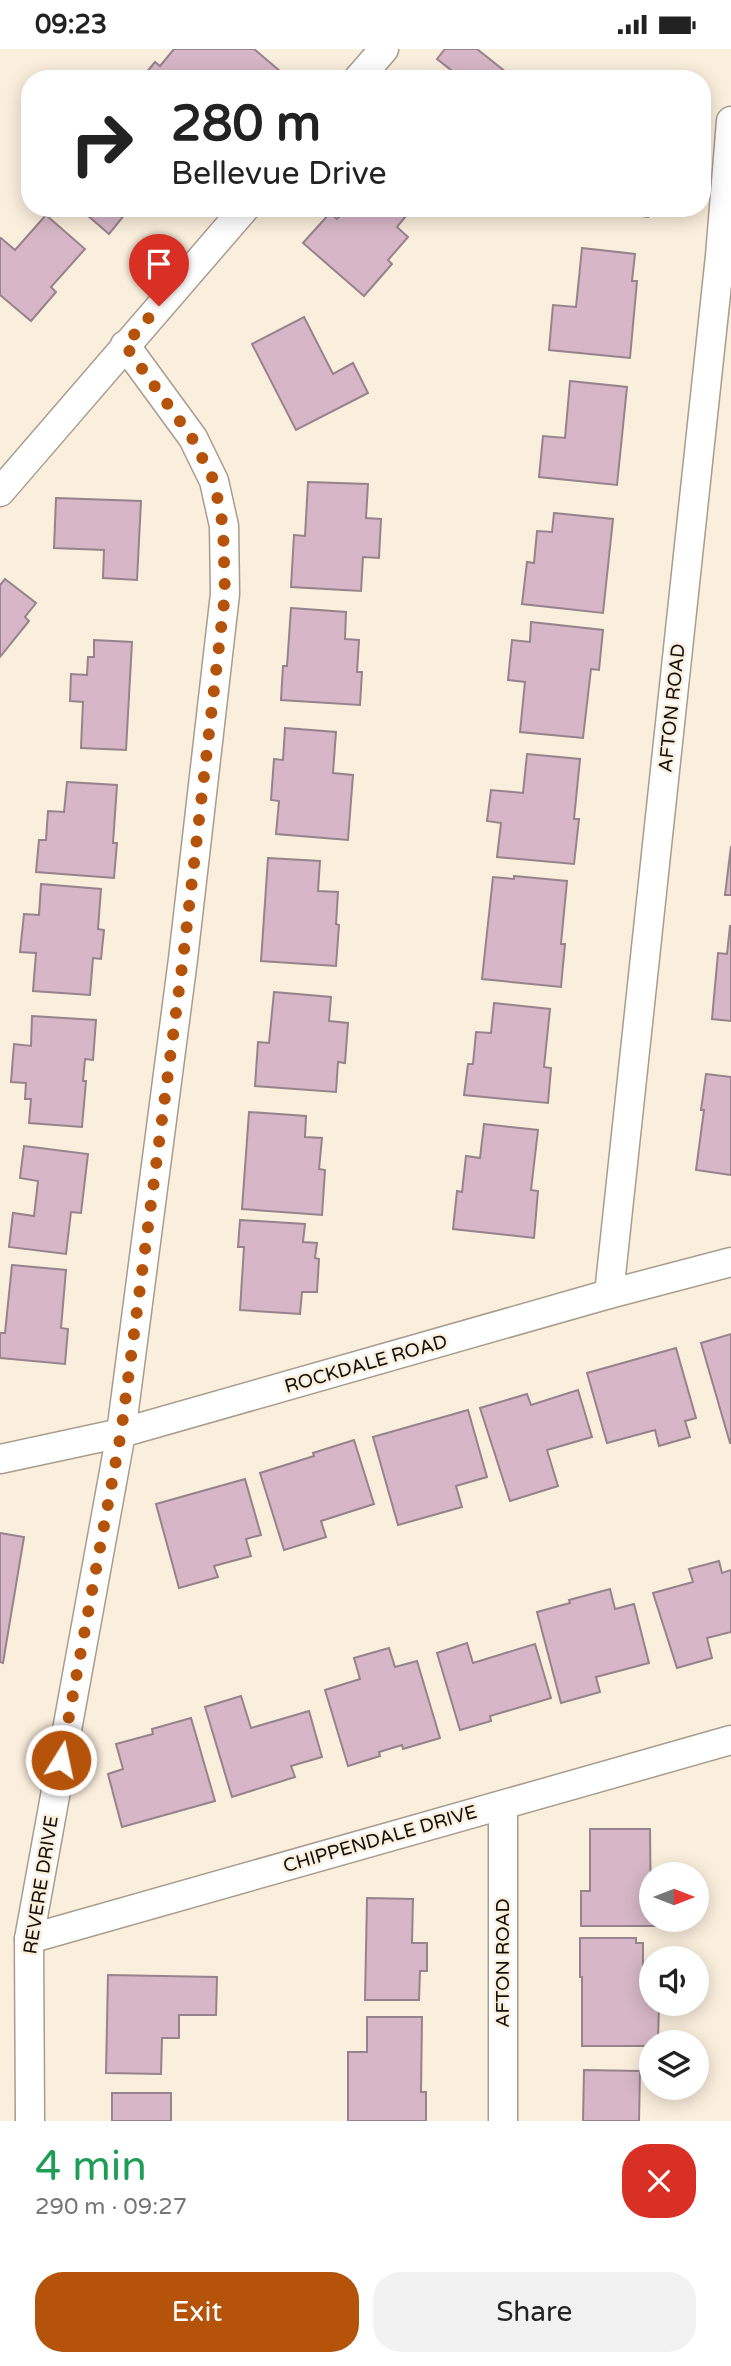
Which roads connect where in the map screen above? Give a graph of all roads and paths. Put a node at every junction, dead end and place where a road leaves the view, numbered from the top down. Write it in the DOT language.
graph roads {
  1 [pos="384,49"];
  2 [pos="366,70"];
  3 [pos="731,121"];
  4 [pos="236,217"];
  5 [pos="125,345"];
  6 [pos="0,492"];
  7 [pos="731,1262"];
  8 [pos="609,1294"];
  9 [pos="121,1433"];
  10 [pos="0,1459"];
  11 [pos="731,1740"];
  12 [pos="503,1805"];
  13 [pos="29,1939"];
  14 [pos="30,2121"];
  15 [pos="503,2121"];
  1 -- 2 [label="street"];
  3 -- 8 [label="street, AFTON ROAD"];
  4 -- 5 [label="street"];
  5 -- 6 [label="street"];
  5 -- 9 [label="street, REVERE DRIVE"];
  7 -- 8 [label="street, ROCKDALE ROAD"];
  8 -- 9 [label="street, ROCKDALE ROAD"];
  9 -- 10 [label="street, ROCKDALE ROAD"];
  9 -- 13 [label="street, REVERE DRIVE"];
  11 -- 12 [label="street, CHIPPENDALE DRIVE"];
  12 -- 13 [label="street, CHIPPENDALE DRIVE"];
  12 -- 15 [label="street, AFTON ROAD"];
  13 -- 14 [label="street, REVERE DRIVE"];
}
